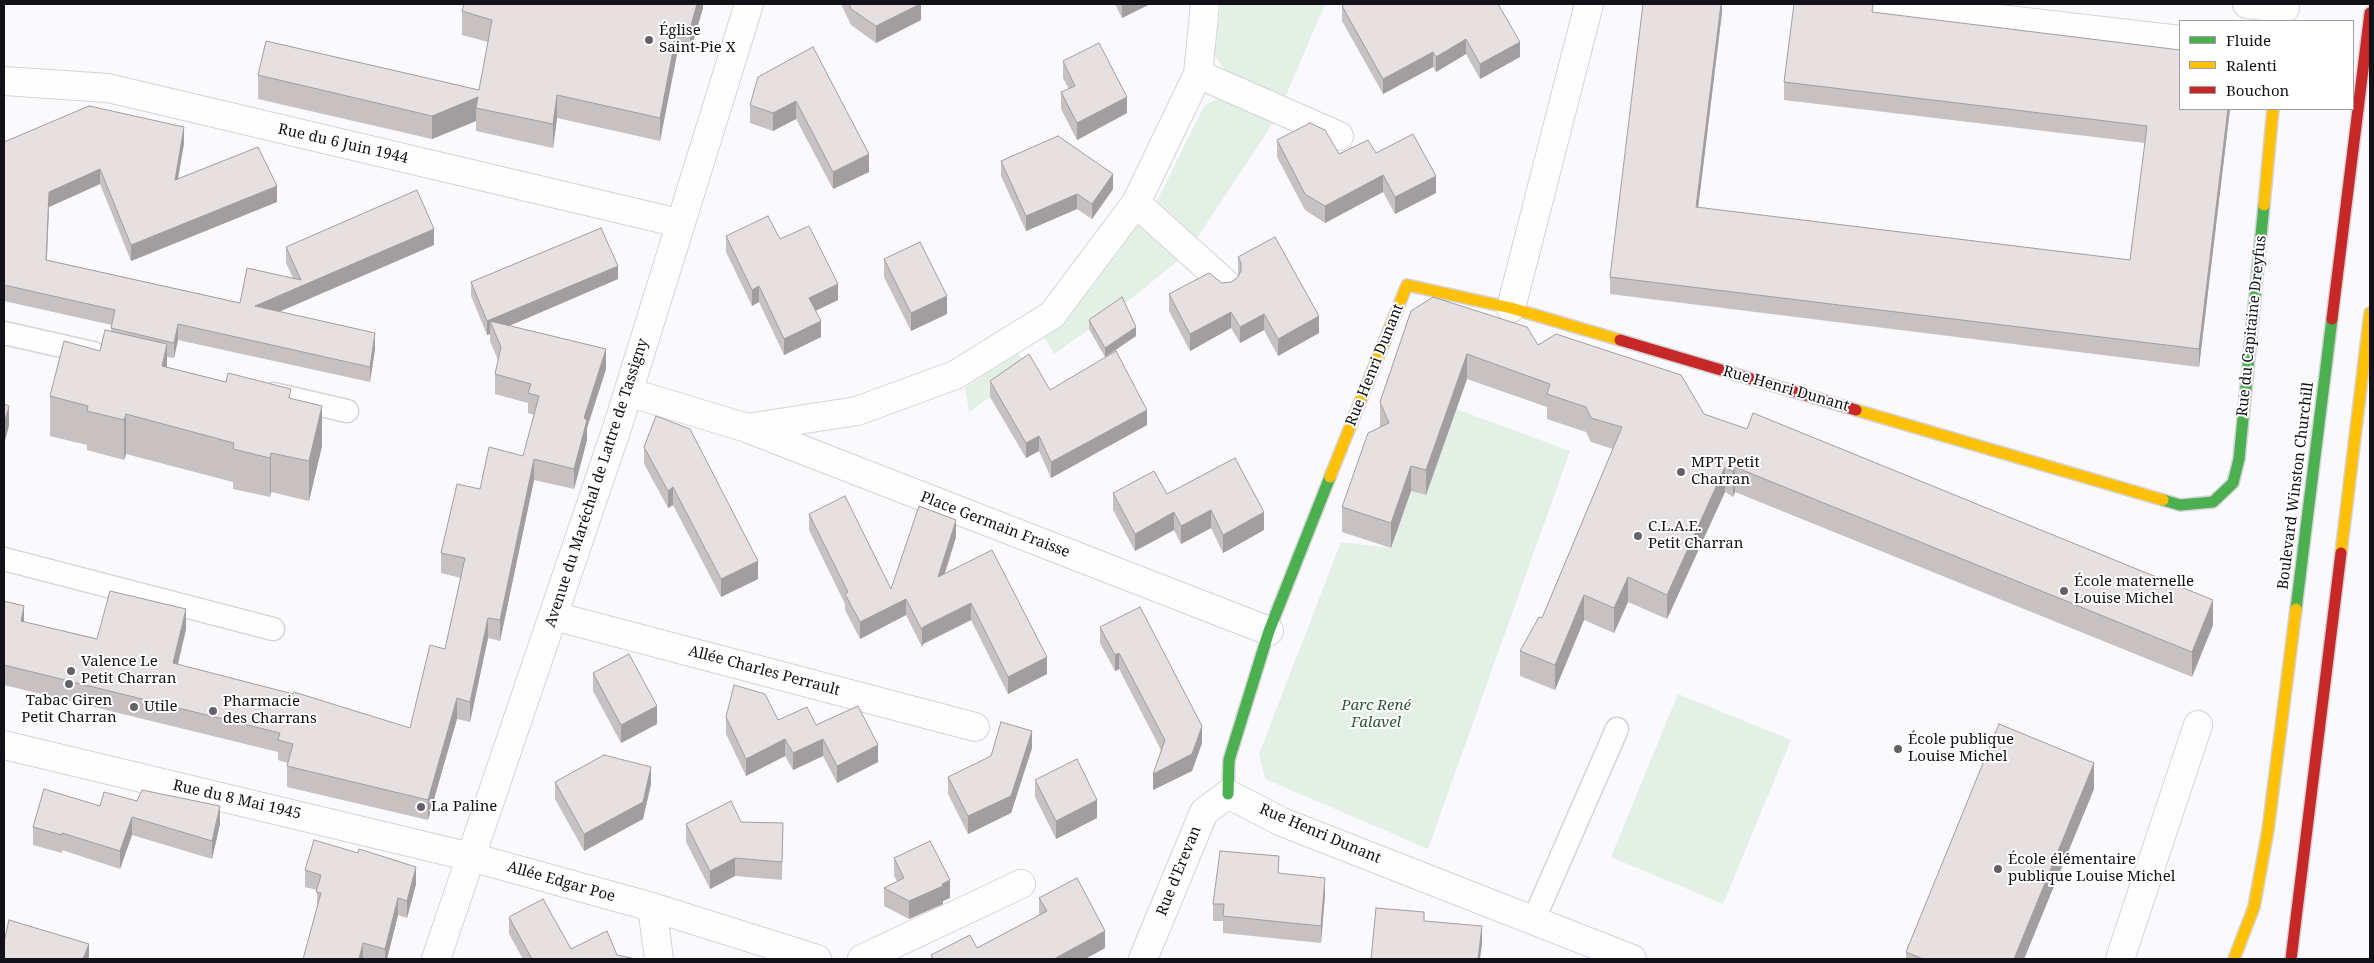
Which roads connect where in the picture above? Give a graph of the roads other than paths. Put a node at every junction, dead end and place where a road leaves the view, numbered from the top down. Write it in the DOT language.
graph roads {
  1 [pos="749,4"];
  2 [pos="1205,4"];
  3 [pos="1589,4"];
  4 [pos="1871,4"];
  5 [pos="2247,4"];
  6 [pos="1908,6"];
  7 [pos="2284,11"];
  8 [pos="2370,13"];
  9 [pos="2179,40"];
  10 [pos="1198,74"];
  11 [pos="4,81"];
  12 [pos="2273,110"];
  13 [pos="1339,136"];
  14 [pos="1136,203"];
  15 [pos="679,223"];
  16 [pos="1226,284"];
  17 [pos="1511,308"];
  18 [pos="2370,312"];
  19 [pos="4,333"];
  20 [pos="109,357"];
  21 [pos="252,390"];
  22 [pos="628,392"];
  23 [pos="347,411"];
  24 [pos="747,428"];
  25 [pos="2180,505"];
  26 [pos="4,558"];
  27 [pos="554,616"];
  28 [pos="274,629"];
  29 [pos="1269,631"];
  30 [pos="2198,725"];
  31 [pos="974,727"];
  32 [pos="1616,729"];
  33 [pos="4,745"];
  34 [pos="1228,794"];
  35 [pos="471,857"];
  36 [pos="1021,884"];
  37 [pos="652,907"];
  38 [pos="1534,919"];
  39 [pos="1585,950"];
  40 [pos="436,959"];
  41 [pos="659,959"];
  42 [pos="817,959"];
  43 [pos="862,959"];
  44 [pos="1143,959"];
  45 [pos="1632,959"];
  46 [pos="2120,959"];
  47 [pos="2234,959"];
  48 [pos="2291,959"];
  1 -- 15 [label="street, Avenue du Maréchal de Lattre de Tassigny"];
  2 -- 10 [label="street"];
  3 -- 17 [label="street"];
  4 -- 6 [label="street"];
  5 -- 7 [label="street"];
  6 -- 9 [label="street"];
  8 -- 47 [label="street, Boulevard Winston Churchill"];
  10 -- 13 [label="street"];
  10 -- 14 [label="street"];
  11 -- 15 [label="street, Rue du 6 Juin 1944"];
  12 -- 25 [label="street, Rue du Capitaine Dreyfus"];
  14 -- 16 [label="street"];
  14 -- 24 [label="street"];
  15 -- 22 [label="street, Avenue du Maréchal de Lattre de Tassigny"];
  17 -- 25 [label="street, Rue Henri Dunant"];
  17 -- 29 [label="street, Rue Henri Dunant"];
  18 -- 48 [label="street"];
  19 -- 20 [label="lane"];
  21 -- 23 [label="lane"];
  22 -- 24 [label="street, Place Germain Fraisse"];
  22 -- 27 [label="street, Avenue du Maréchal de Lattre de Tassigny"];
  24 -- 29 [label="street, Place Germain Fraisse"];
  26 -- 28 [label="lane"];
  27 -- 31 [label="street, Allée Charles Perrault"];
  27 -- 35 [label="street, Avenue du Maréchal de Lattre de Tassigny"];
  29 -- 34 [label="street, Rue Henri Dunant"];
  30 -- 46 [label="street"];
  32 -- 38 [label="lane"];
  33 -- 35 [label="street, Rue du 8 Mai 1945"];
  34 -- 38 [label="street, Rue Henri Dunant"];
  34 -- 44 [label="street, Rue d'Erevan"];
  35 -- 37 [label="street, Allée Edgar Poe"];
  35 -- 40 [label="street, Avenue du Maréchal de Lattre de Tassigny"];
  36 -- 43 [label="street"];
  37 -- 41 [label="street"];
  37 -- 42 [label="street, Allée Edgar Poe"];
  38 -- 39 [label="street, Rue Henri Dunant"];
  39 -- 45 [label="street, Rue Henri Dunant"];
}
